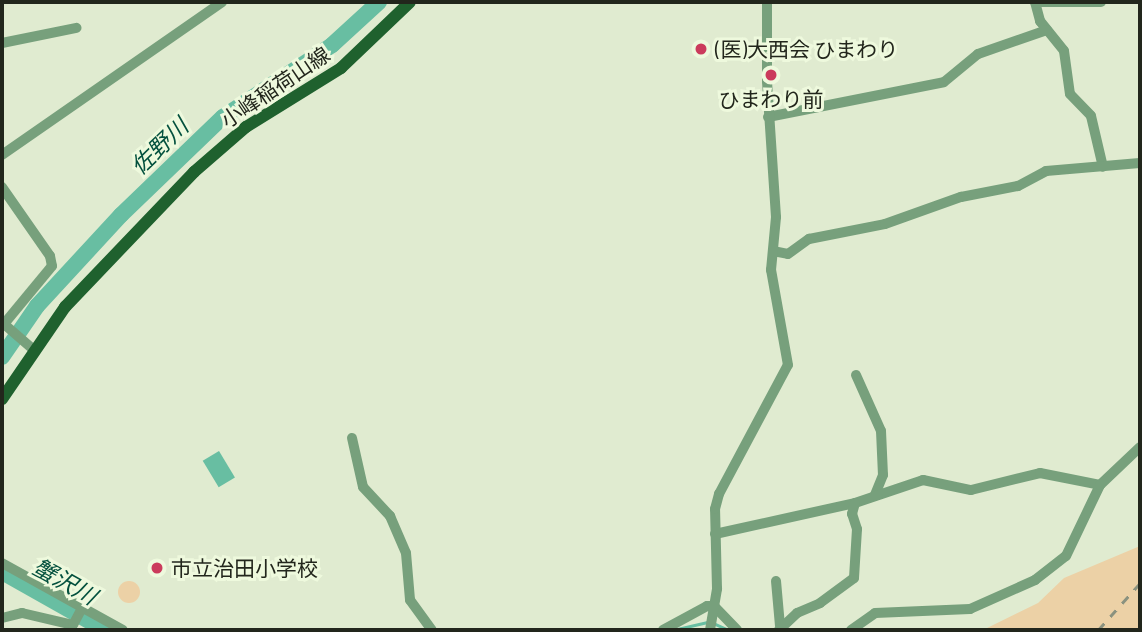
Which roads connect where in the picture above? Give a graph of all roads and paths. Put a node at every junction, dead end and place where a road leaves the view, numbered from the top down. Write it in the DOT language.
graph roads {
  1 [pos="222,2"];
  2 [pos="410,2"];
  3 [pos="767,2"];
  4 [pos="1035,2"];
  5 [pos="1101,2"];
  6 [pos="76,27"];
  7 [pos="1046,30"];
  8 [pos="2,43"];
  9 [pos="768,117"];
  10 [pos="2,155"];
  11 [pos="1140,163"];
  12 [pos="1103,167"];
  13 [pos="2,187"];
  14 [pos="773,251"];
  15 [pos="4,325"];
  16 [pos="31,346"];
  17 [pos="856,375"];
  18 [pos="2,399"];
  19 [pos="352,438"];
  20 [pos="1140,447"];
  21 [pos="1100,485"];
  22 [pos="875,495"];
  23 [pos="855,503"];
  24 [pos="715,534"];
  25 [pos="2,564"];
  26 [pos="776,581"];
  27 [pos="714,611"];
  28 [pos="79,613"];
  29 [pos="2,618"];
  30 [pos="780,628"];
  31 [pos="123,630"];
  32 [pos="432,630"];
  33 [pos="663,630"];
  34 [pos="710,630"];
  35 [pos="737,630"];
  36 [pos="851,630"];
  1 -- 10 [label="street"];
  2 -- 16 [label="main road, 小峰稲荷山線"];
  3 -- 9 [label="street"];
  4 -- 5 [label="street"];
  4 -- 7 [label="street"];
  6 -- 8 [label="street"];
  7 -- 9 [label="street"];
  7 -- 12 [label="street"];
  9 -- 14 [label="street"];
  11 -- 12 [label="street"];
  12 -- 14 [label="street"];
  13 -- 15 [label="street"];
  14 -- 24 [label="street"];
  15 -- 16 [label="street"];
  16 -- 18 [label="main road, 小峰稲荷山線"];
  17 -- 22 [label="street"];
  19 -- 32 [label="street"];
  20 -- 21 [label="street"];
  21 -- 22 [label="street"];
  21 -- 36 [label="street"];
  22 -- 23 [label="street"];
  23 -- 24 [label="street"];
  23 -- 30 [label="street"];
  24 -- 27 [label="street"];
  25 -- 28 [label="street"];
  26 -- 30 [label="street"];
  27 -- 33 [label="street"];
  27 -- 34 [label="street"];
  27 -- 35 [label="street"];
  28 -- 29 [label="street"];
  28 -- 31 [label="street"];
}
